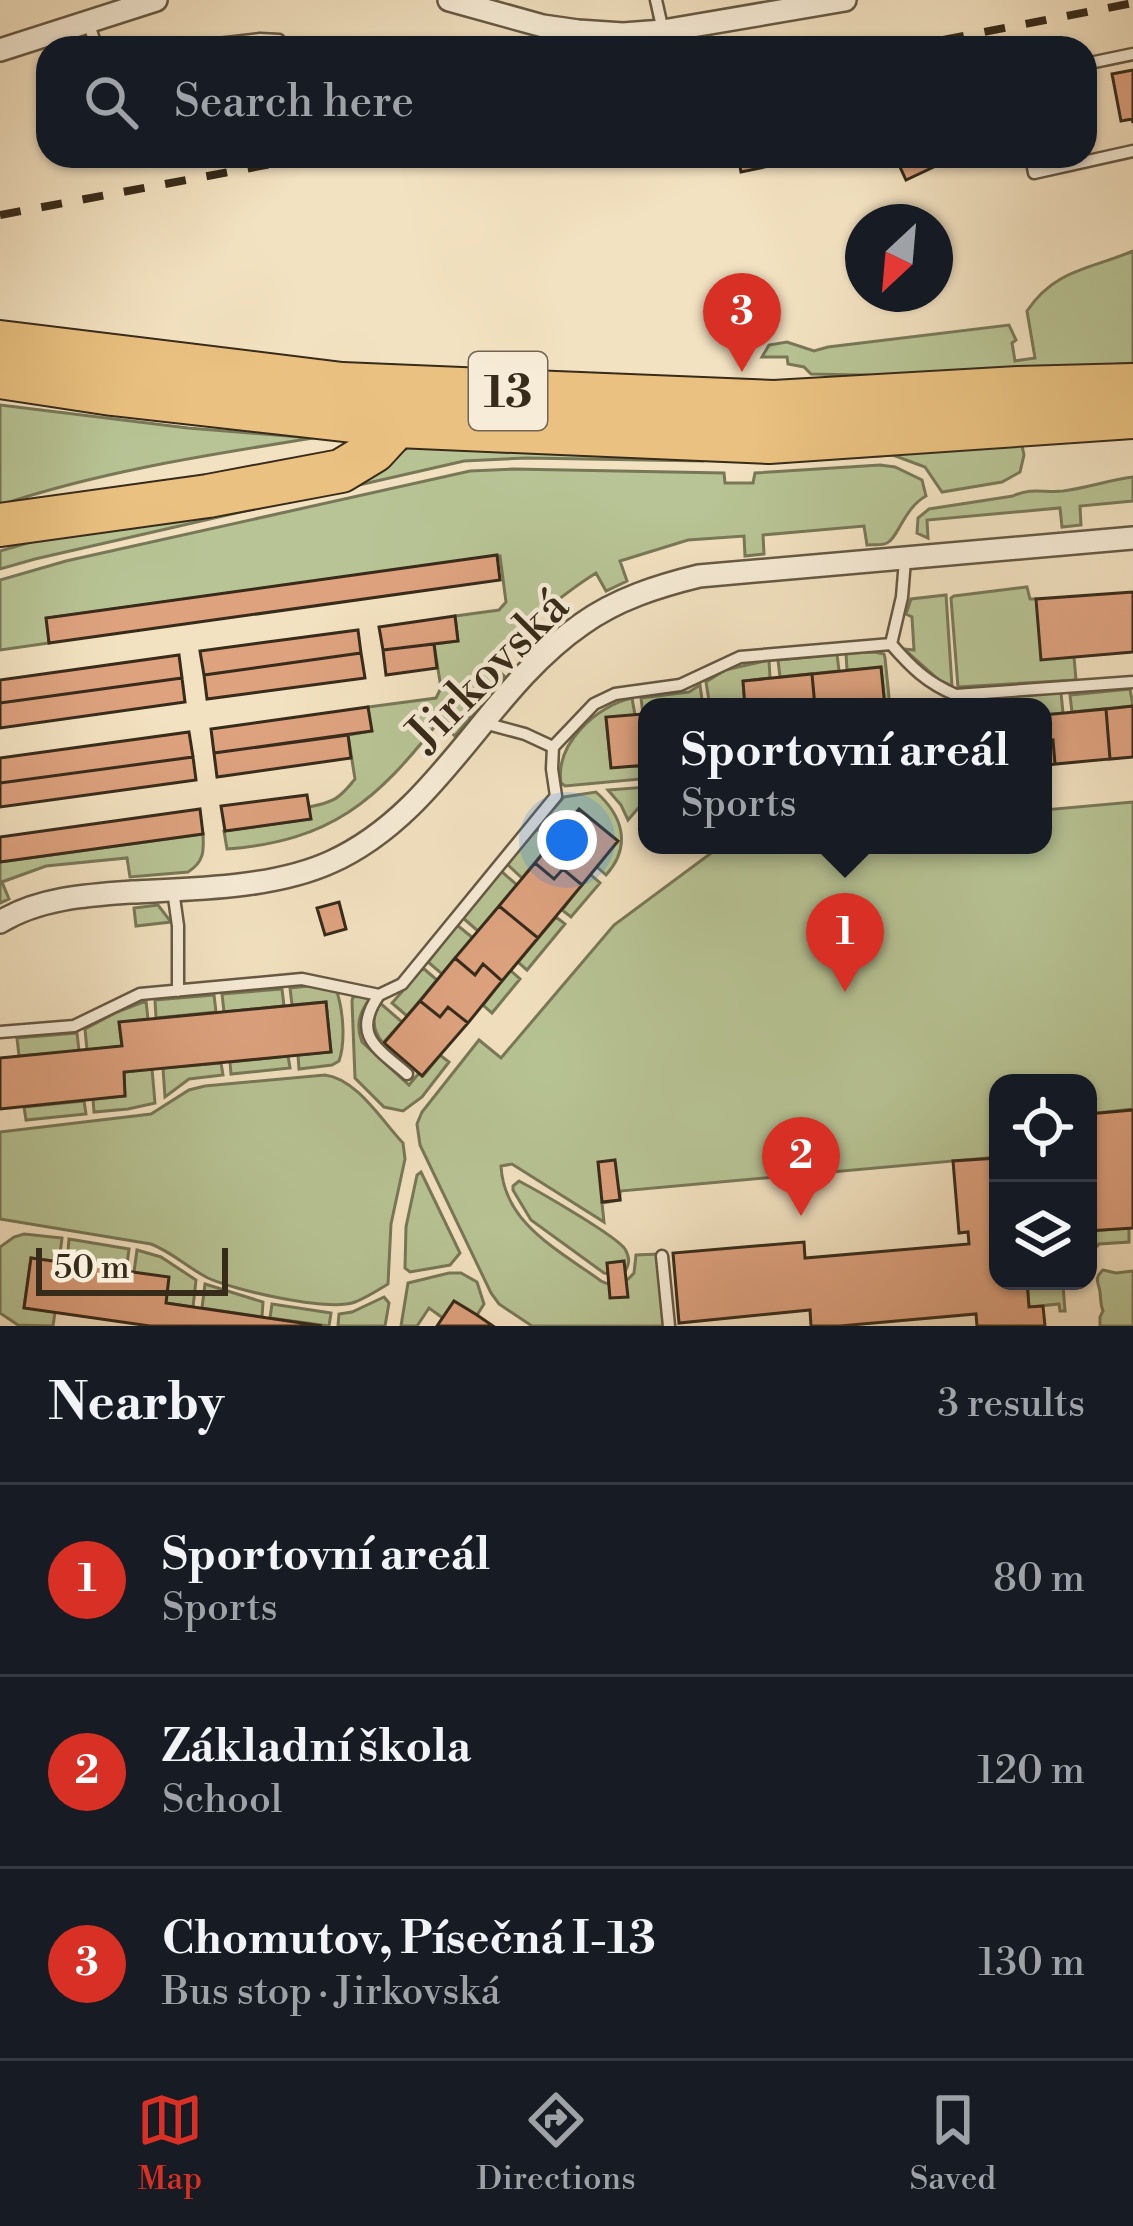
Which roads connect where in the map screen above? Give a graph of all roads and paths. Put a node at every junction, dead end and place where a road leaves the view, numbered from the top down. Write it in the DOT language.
graph roads {
  1 [pos="156,0"];
  2 [pos="449,0"];
  3 [pos="656,0"];
  4 [pos="845,0"];
  5 [pos="814,3"];
  6 [pos="88,22"];
  7 [pos="663,31"];
  8 [pos="44,36"];
  9 [pos="93,36"];
  10 [pos="36,39"];
  11 [pos="0,50"];
  12 [pos="1133,54"];
  13 [pos="1097,62"];
  14 [pos="1133,151"];
  15 [pos="1097,159"];
  16 [pos="0,342"];
  17 [pos="1133,374"];
  18 [pos="0,377"];
  19 [pos="1133,385"];
  20 [pos="1018,388"];
  21 [pos="1133,417"];
  22 [pos="397,426"];
  23 [pos="0,525"];
  24 [pos="1133,538"];
  25 [pos="904,560"];
  26 [pos="891,644"];
  27 [pos="1133,682"];
  28 [pos="484,723"];
  29 [pos="553,747"];
  30 [pos="173,890"];
  31 [pos="0,922"];
  32 [pos="178,991"];
  33 [pos="379,994"];
  34 [pos="0,1032"];
  35 [pos="406,1074"];
  36 [pos="662,1256"];
  37 [pos="669,1326"];
  1 -- 6 [label="street"];
  2 -- 7 [label="street"];
  3 -- 7 [label="lane"];
  4 -- 5 [label="street"];
  5 -- 7 [label="street"];
  6 -- 8 [label="street"];
  6 -- 9 [label="lane"];
  10 -- 11 [label="street"];
  12 -- 13 [label="lane"];
  14 -- 15 [label="lane"];
  16 -- 20 [label="highway, 13"];
  17 -- 20 [label="street"];
  18 -- 22 [label="highway, 13"];
  19 -- 20 [label="highway, 13"];
  21 -- 22 [label="highway, 13"];
  22 -- 23 [label="highway"];
  24 -- 25 [label="street, Jirkovská"];
  25 -- 26 [label="lane"];
  25 -- 28 [label="street, Jirkovská"];
  26 -- 27 [label="lane"];
  26 -- 29 [label="lane"];
  28 -- 29 [label="lane"];
  28 -- 30 [label="street, Jirkovská"];
  29 -- 33 [label="lane"];
  30 -- 31 [label="street, Jirkovská"];
  30 -- 32 [label="lane"];
  32 -- 33 [label="lane"];
  32 -- 34 [label="lane"];
  33 -- 35 [label="lane"];
  36 -- 37 [label="lane"];
}
